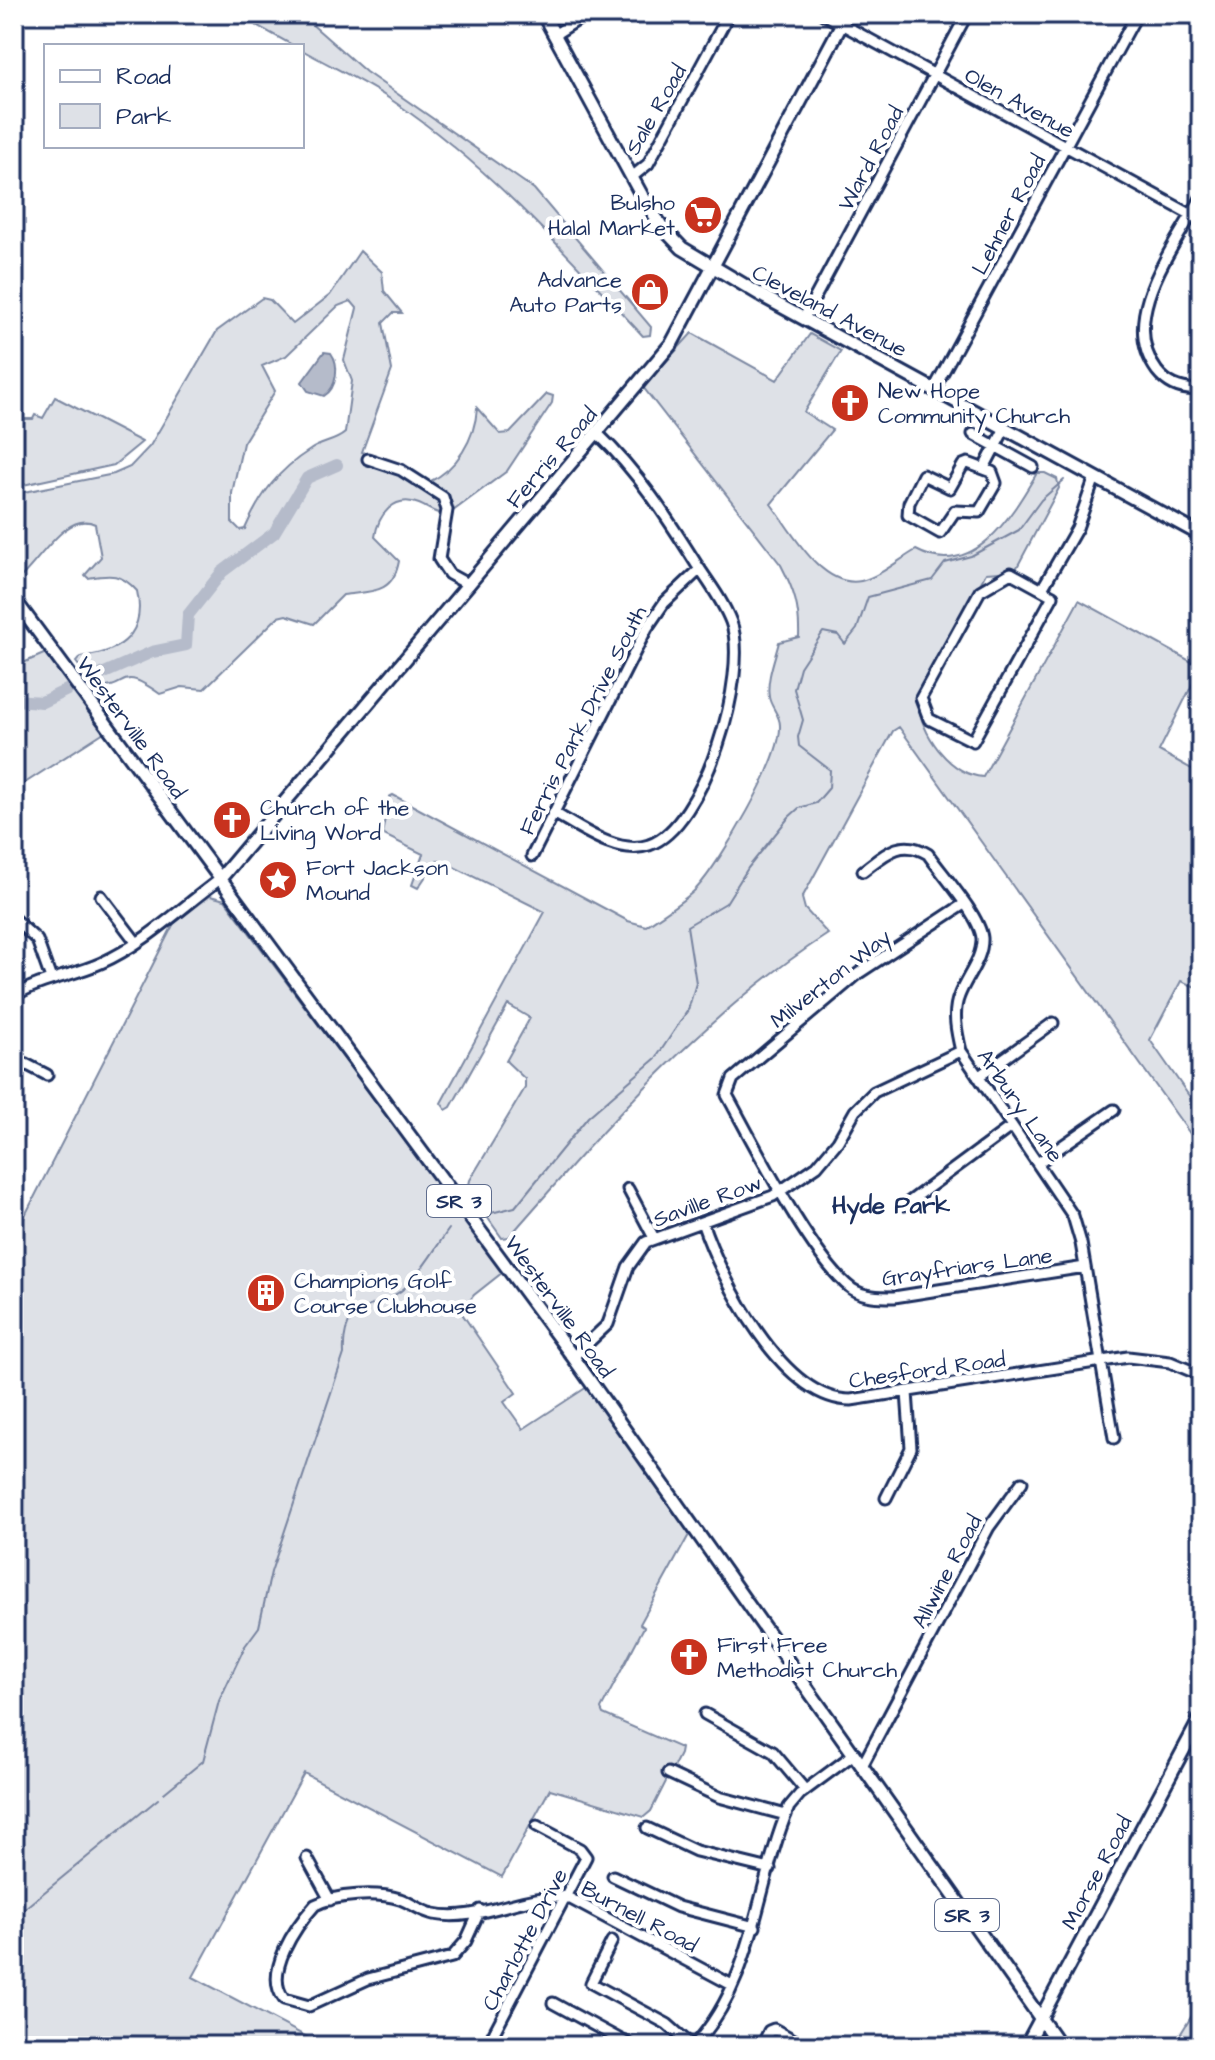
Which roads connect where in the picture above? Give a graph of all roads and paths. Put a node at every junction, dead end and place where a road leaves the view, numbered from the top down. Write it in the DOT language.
graph roads {
  1 [pos="543,14"];
  2 [pos="587,14"];
  3 [pos="729,14"];
  4 [pos="823,14"];
  5 [pos="967,14"];
  6 [pos="1137,14"];
  7 [pos="844,19"];
  8 [pos="554,35"];
  9 [pos="934,75"];
  10 [pos="1064,146"];
  11 [pos="632,177"];
  12 [pos="1201,198"];
  13 [pos="1197,217"];
  14 [pos="712,268"];
  15 [pos="804,318"];
  16 [pos="934,389"];
  17 [pos="1201,389"];
  18 [pos="1005,428"];
  19 [pos="598,434"];
  20 [pos="973,434"];
  21 [pos="996,445"];
  22 [pos="368,459"];
  23 [pos="1033,467"];
  24 [pos="984,468"];
  25 [pos="1095,477"];
  26 [pos="1201,535"];
  27 [pos="700,569"];
  28 [pos="469,585"];
  29 [pos="1042,589"];
  30 [pos="14,599"];
  31 [pos="554,813"];
  32 [pos="532,856"];
  33 [pos="863,871"];
  34 [pos="219,880"];
  35 [pos="101,896"];
  36 [pos="964,904"];
  37 [pos="14,919"];
  38 [pos="136,942"];
  39 [pos="51,979"];
  40 [pos="14,996"];
  41 [pos="1053,1023"];
  42 [pos="961,1051"];
  43 [pos="14,1058"];
  44 [pos="47,1075"];
  45 [pos="978,1077"];
  46 [pos="727,1090"];
  47 [pos="1114,1110"];
  48 [pos="1012,1126"];
  49 [pos="1039,1162"];
  50 [pos="628,1189"];
  51 [pos="782,1191"];
  52 [pos="905,1205"];
  53 [pos="702,1222"];
  54 [pos="654,1238"];
  55 [pos="1085,1267"];
  56 [pos="573,1357"];
  57 [pos="1100,1361"];
  58 [pos="1201,1375"];
  59 [pos="907,1392"];
  60 [pos="1114,1438"];
  61 [pos="1022,1482"];
  62 [pos="886,1498"];
  63 [pos="705,1714"];
  64 [pos="1201,1717"];
  65 [pos="854,1754"];
  66 [pos="862,1766"];
  67 [pos="668,1773"];
  68 [pos="805,1790"];
  69 [pos="786,1815"];
  70 [pos="537,1826"];
  71 [pos="647,1828"];
  72 [pos="307,1858"];
  73 [pos="770,1869"];
  74 [pos="613,1876"];
  75 [pos="567,1897"];
  76 [pos="330,1900"];
  77 [pos="480,1910"];
  78 [pos="755,1927"];
  79 [pos="612,1941"];
  80 [pos="732,1985"];
  81 [pos="553,2003"];
  82 [pos="1040,2019"];
  83 [pos="487,2046"];
  84 [pos="632,2046"];
  85 [pos="693,2046"];
  86 [pos="762,2046"];
  87 [pos="805,2046"];
  88 [pos="1026,2046"];
  89 [pos="1060,2046"];
  1 -- 8 [label="main road, Cleveland Avenue"];
  2 -- 8 [label="street"];
  3 -- 11 [label="street, Sale Road"];
  4 -- 7 [label="street, Olen Avenue"];
  5 -- 9 [label="street, Ward Road"];
  6 -- 10 [label="street, Lehner Road"];
  7 -- 9 [label="street, Olen Avenue"];
  7 -- 14 [label="main road, Ferris Road"];
  8 -- 11 [label="main road, Cleveland Avenue"];
  9 -- 10 [label="street, Olen Avenue"];
  9 -- 15 [label="street, Ward Road"];
  10 -- 13 [label="street, Olen Avenue"];
  10 -- 16 [label="street, Lehner Road"];
  11 -- 14 [label="main road, Cleveland Avenue"];
  12 -- 13 [label="street"];
  13 -- 17 [label="street"];
  14 -- 15 [label="main road, Cleveland Avenue"];
  14 -- 19 [label="main road, Ferris Road"];
  15 -- 16 [label="main road, Cleveland Avenue"];
  16 -- 18 [label="main road, Cleveland Avenue"];
  18 -- 21 [label="street"];
  18 -- 25 [label="main road, Cleveland Avenue"];
  19 -- 27 [label="street"];
  19 -- 28 [label="main road, Ferris Road"];
  20 -- 21 [label="street"];
  21 -- 23 [label="street"];
  21 -- 24 [label="street"];
  22 -- 28 [label="street"];
  24 -- 24 [label="street"];
  25 -- 26 [label="main road, Cleveland Avenue"];
  25 -- 29 [label="street"];
  27 -- 31 [label="street, Ferris Park Drive South"];
  27 -- 31 [label="street"];
  28 -- 34 [label="main road, Ferris Road"];
  29 -- 29 [label="street"];
  30 -- 34 [label="main road, Westerville Road / SR 3"];
  31 -- 32 [label="street, Ferris Park Drive South"];
  33 -- 36 [label="street, Arbury Lane"];
  34 -- 38 [label="street"];
  34 -- 56 [label="main road, Westerville Road / SR 3"];
  35 -- 38 [label="street"];
  36 -- 42 [label="street, Arbury Lane"];
  36 -- 46 [label="street, Milverton Way"];
  37 -- 39 [label="street"];
  38 -- 39 [label="street"];
  39 -- 40 [label="street"];
  41 -- 45 [label="street"];
  42 -- 45 [label="street, Arbury Lane"];
  42 -- 51 [label="street, Saville Row"];
  43 -- 44 [label="street"];
  45 -- 48 [label="street, Arbury Lane"];
  46 -- 51 [label="street, Grayfriars Lane"];
  47 -- 49 [label="street"];
  48 -- 49 [label="street, Arbury Lane"];
  48 -- 52 [label="street"];
  49 -- 55 [label="street, Arbury Lane"];
  50 -- 54 [label="street"];
  51 -- 53 [label="street, Saville Row"];
  51 -- 55 [label="street, Grayfriars Lane"];
  53 -- 54 [label="street, Saville Row"];
  53 -- 59 [label="street, Chesford Road"];
  54 -- 56 [label="street, Saville Row"];
  55 -- 57 [label="street, Arbury Lane"];
  56 -- 65 [label="main road, Westerville Road / SR 3"];
  57 -- 58 [label="street, Chesford Road"];
  57 -- 59 [label="street, Chesford Road"];
  57 -- 60 [label="street, Arbury Lane"];
  59 -- 62 [label="street"];
  61 -- 66 [label="street, Allwine Road"];
  63 -- 68 [label="street"];
  64 -- 82 [label="main road, Morse Road"];
  65 -- 66 [label="main road, Westerville Road / SR 3"];
  65 -- 68 [label="street"];
  66 -- 82 [label="main road, Westerville Road / SR 3"];
  67 -- 69 [label="street"];
  68 -- 69 [label="street"];
  69 -- 73 [label="street"];
  70 -- 75 [label="street, Charlotte Drive"];
  71 -- 73 [label="street"];
  72 -- 76 [label="street"];
  73 -- 78 [label="street"];
  74 -- 78 [label="street"];
  75 -- 77 [label="street, Burnell Road"];
  75 -- 80 [label="street, Burnell Road"];
  75 -- 83 [label="street, Charlotte Drive"];
  76 -- 77 [label="street, Burnell Road"];
  76 -- 77 [label="street"];
  78 -- 80 [label="street"];
  79 -- 85 [label="street"];
  80 -- 85 [label="street"];
  81 -- 84 [label="street"];
  82 -- 88 [label="main road, Morse Road"];
  82 -- 89 [label="main road, Westerville Road / SR 3"];
  86 -- 87 [label="street"];
}
